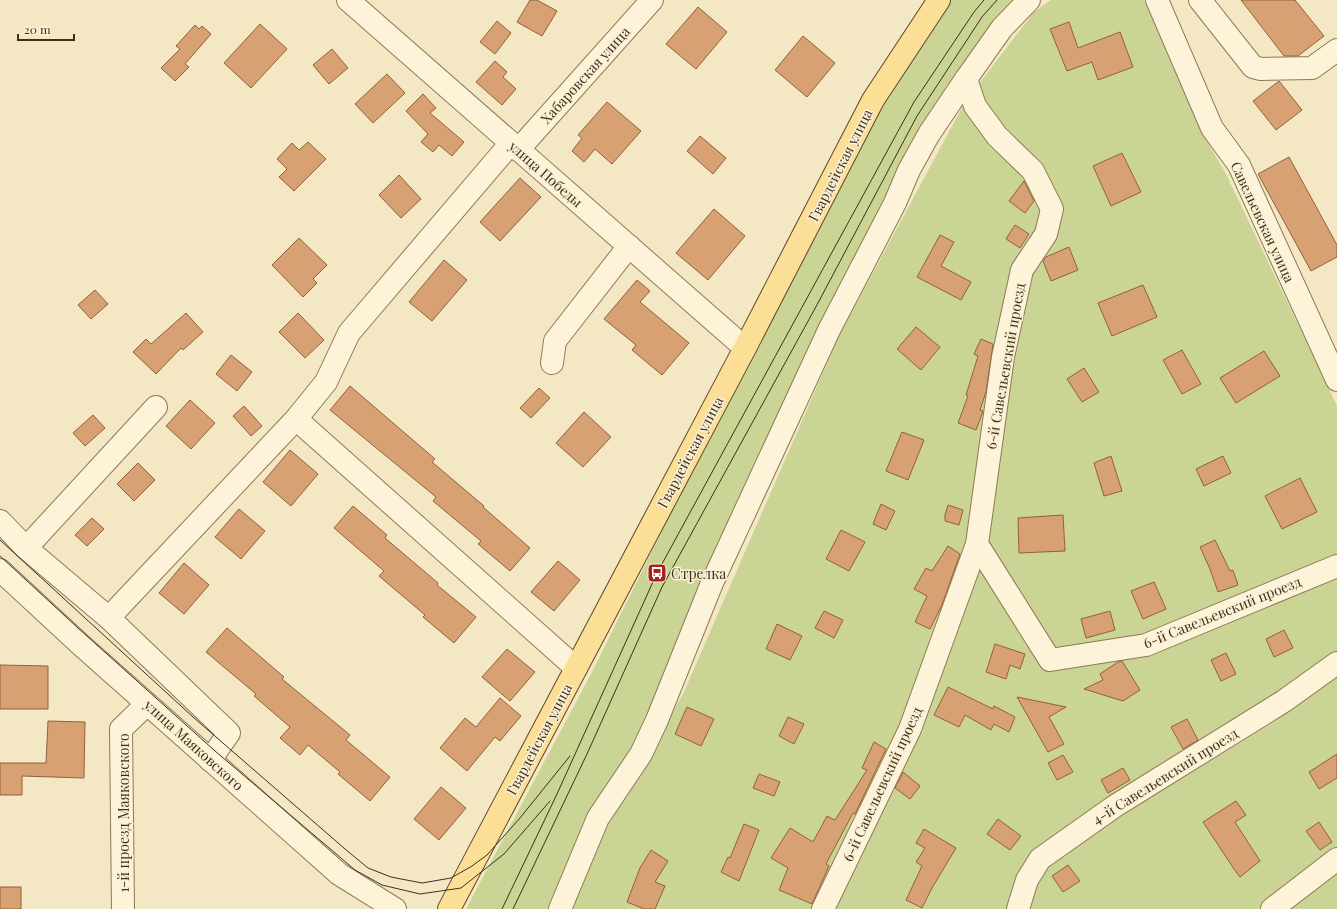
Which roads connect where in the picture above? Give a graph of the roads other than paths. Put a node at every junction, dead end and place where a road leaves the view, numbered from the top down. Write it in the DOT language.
graph roads {
  1 [pos="348,0"];
  2 [pos="652,0"];
  3 [pos="939,0"];
  4 [pos="1029,0"];
  5 [pos="1157,0"];
  6 [pos="1200,0"];
  7 [pos="1337,50"];
  8 [pos="966,79"];
  9 [pos="514,147"];
  10 [pos="629,246"];
  11 [pos="745,348"];
  12 [pos="552,363"];
  13 [pos="1337,380"];
  14 [pos="156,407"];
  15 [pos="296,419"];
  16 [pos="0,521"];
  17 [pos="976,544"];
  18 [pos="26,548"];
  19 [pos="1337,566"];
  20 [pos="0,570"];
  21 [pos="110,619"];
  22 [pos="1337,663"];
  23 [pos="576,668"];
  24 [pos="147,704"];
  25 [pos="210,760"];
  26 [pos="1337,859"];
  27 [pos="123,909"];
  28 [pos="395,909"];
  29 [pos="449,909"];
  30 [pos="560,909"];
  31 [pos="823,909"];
  32 [pos="1018,909"];
  33 [pos="1272,909"];
  1 -- 9 [label="street, улица Победы"];
  2 -- 9 [label="street, Хабаровская улица"];
  3 -- 11 [label="main road, Гвардейская улица"];
  4 -- 8 [label="street"];
  5 -- 13 [label="street, Савельевская улица"];
  6 -- 7 [label="street"];
  8 -- 17 [label="street, 6-й Савельевский проезд"];
  8 -- 30 [label="street"];
  9 -- 10 [label="street, улица Победы"];
  9 -- 15 [label="street, Хабаровская улица"];
  10 -- 11 [label="street, улица Победы"];
  10 -- 12 [label="street"];
  11 -- 23 [label="main road, Гвардейская улица"];
  14 -- 18 [label="street"];
  15 -- 21 [label="street, Хабаровская улица"];
  15 -- 23 [label="street"];
  16 -- 18 [label="street"];
  17 -- 19 [label="street, 6-й Савельевский проезд"];
  17 -- 31 [label="street, 6-й Савельевский проезд"];
  18 -- 21 [label="street"];
  20 -- 24 [label="street, улица Маяковского"];
  21 -- 25 [label="street"];
  22 -- 32 [label="street, 4-й Савельевский проезд"];
  23 -- 29 [label="main road, Гвардейская улица"];
  24 -- 25 [label="street, улица Маяковского"];
  24 -- 27 [label="street, 1-й проезд Маяковского"];
  25 -- 28 [label="street, улица Маяковского"];
  26 -- 33 [label="street"];
}
